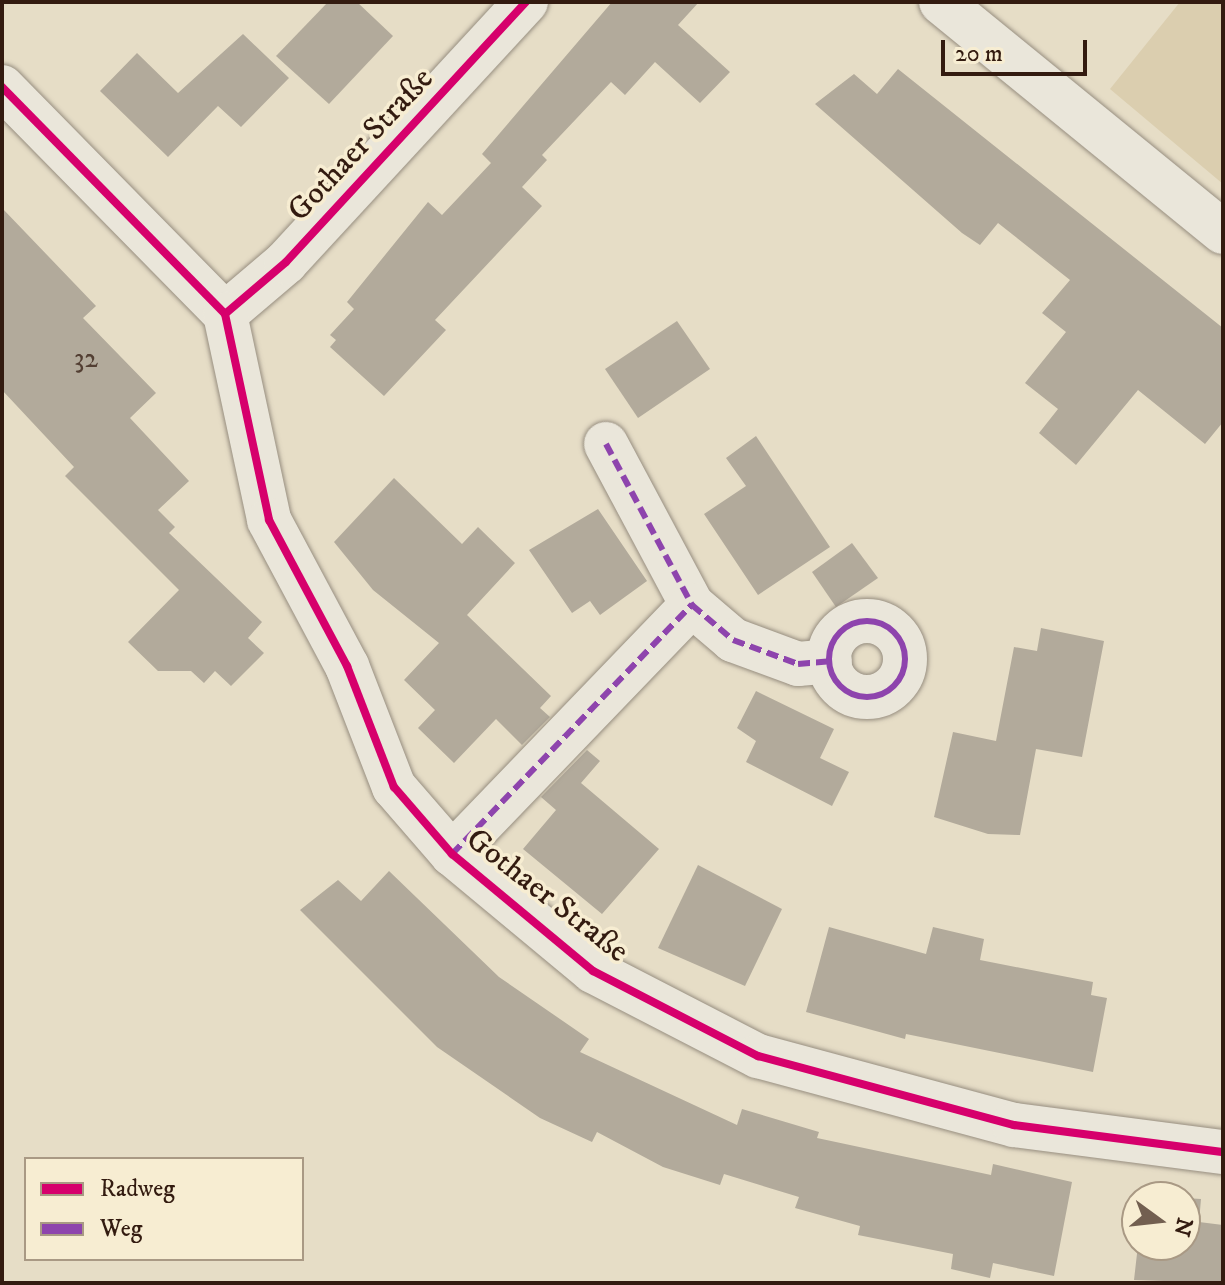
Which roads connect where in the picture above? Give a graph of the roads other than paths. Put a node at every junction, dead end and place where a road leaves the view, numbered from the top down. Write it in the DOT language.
graph roads {
  1 [pos="526,2"];
  2 [pos="941,2"];
  3 [pos="2,87"];
  4 [pos="1223,232"];
  5 [pos="225,314"];
  6 [pos="606,444"];
  7 [pos="692,605"];
  8 [pos="830,661"];
  9 [pos="452,854"];
  10 [pos="1223,1152"];
  1 -- 5 [label="street, Gothaer Straße"];
  2 -- 4 [label="street"];
  3 -- 5 [label="street"];
  5 -- 9 [label="street, Gothaer Straße"];
  6 -- 7 [label="street"];
  7 -- 8 [label="street"];
  7 -- 9 [label="street, Gothaer Straße"];
  9 -- 10 [label="street, Gothaer Straße"];
}
